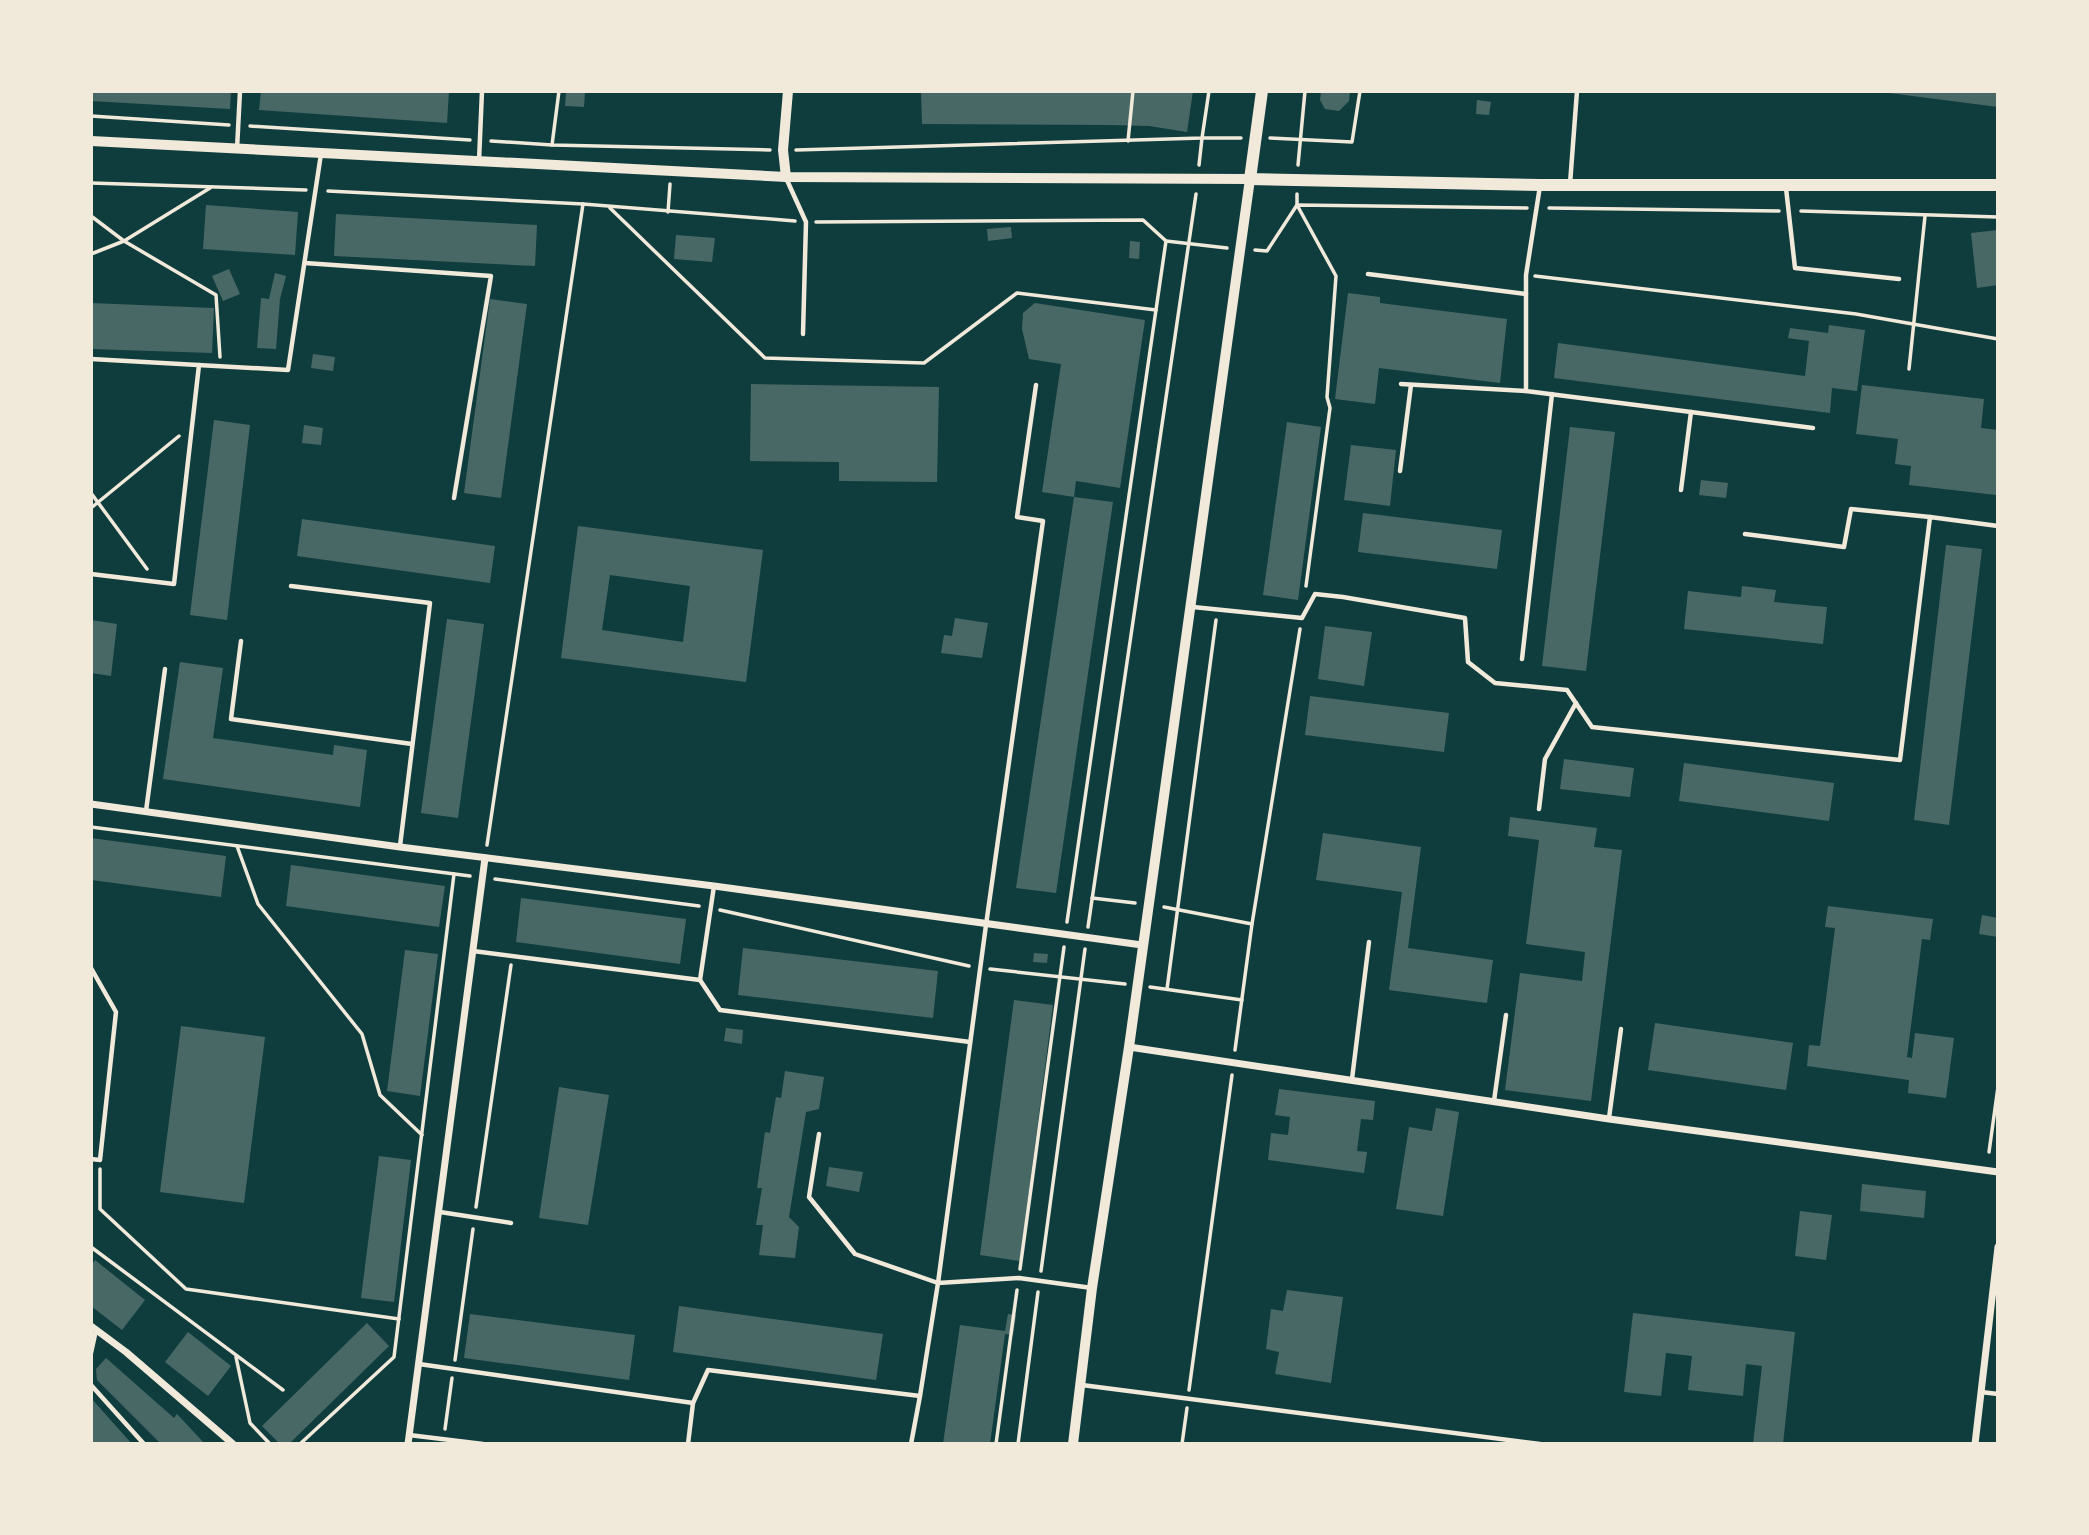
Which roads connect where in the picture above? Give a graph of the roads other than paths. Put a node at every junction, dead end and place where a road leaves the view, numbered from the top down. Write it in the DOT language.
graph roads {
  1 [pos="240,91"];
  2 [pos="482,91"];
  3 [pos="788,91"];
  4 [pos="1262,91"];
  5 [pos="1577,91"];
  6 [pos="91,142"];
  7 [pos="237,150"];
  8 [pos="321,154"];
  9 [pos="479,162"];
  10 [pos="786,177"];
  11 [pos="1250,179"];
  12 [pos="1786,184"];
  13 [pos="1540,185"];
  14 [pos="1570,185"];
  15 [pos="1998,185"];
  16 [pos="305,263"];
  17 [pos="1368,274"];
  18 [pos="1899,279"];
  19 [pos="1526,294"];
  20 [pos="803,334"];
  21 [pos="91,359"];
  22 [pos="199,365"];
  23 [pos="1401,384"];
  24 [pos="1411,384"];
  25 [pos="1036,385"];
  26 [pos="1526,391"];
  27 [pos="1552,394"];
  28 [pos="1691,412"];
  29 [pos="1813,428"];
  30 [pos="1401,471"];
  31 [pos="1681,490"];
  32 [pos="454,498"];
  33 [pos="1930,517"];
  34 [pos="1998,526"];
  35 [pos="1745,534"];
  36 [pos="91,574"];
  37 [pos="291,586"];
  38 [pos="1189,607"];
  39 [pos="241,641"];
  40 [pos="1522,659"];
  41 [pos="165,670"];
  42 [pos="1576,703"];
  43 [pos="412,744"];
  44 [pos="91,804"];
  45 [pos="1539,809"];
  46 [pos="146,812"];
  47 [pos="400,847"];
  48 [pos="485,858"];
  49 [pos="714,886"];
  50 [pos="986,925"];
  51 [pos="1369,942"];
  52 [pos="1142,946"];
  53 [pos="473,951"];
  54 [pos="91,968"];
  55 [pos="700,980"];
  56 [pos="1506,1015"];
  57 [pos="1621,1028"];
  58 [pos="970,1041"];
  59 [pos="1129,1046"];
  60 [pos="1352,1079"];
  61 [pos="1494,1101"];
  62 [pos="1609,1119"];
  63 [pos="819,1133"];
  64 [pos="91,1159"];
  65 [pos="1998,1172"];
  66 [pos="440,1212"];
  67 [pos="510,1223"];
  68 [pos="1998,1247"];
  69 [pos="938,1283"];
  70 [pos="1092,1288"];
  71 [pos="93,1328"];
  72 [pos="91,1353"];
  73 [pos="419,1364"];
  74 [pos="91,1385"];
  75 [pos="1080,1385"];
  76 [pos="1980,1392"];
  77 [pos="1998,1394"];
  78 [pos="920,1395"];
  79 [pos="692,1404"];
  80 [pos="409,1440"];
  81 [pos="144,1444"];
  82 [pos="233,1444"];
  83 [pos="483,1444"];
  84 [pos="688,1444"];
  85 [pos="911,1444"];
  86 [pos="1073,1444"];
  87 [pos="1539,1444"];
  88 [pos="1975,1444"];
  1 -- 7 [label="lane"];
  2 -- 9 [label="lane"];
  3 -- 10 [label="street"];
  4 -- 11 [label="main road"];
  5 -- 14 [label="lane"];
  6 -- 7 [label="street"];
  7 -- 8 [label="street"];
  8 -- 9 [label="street"];
  8 -- 16 [label="lane"];
  9 -- 10 [label="street"];
  10 -- 11 [label="street"];
  10 -- 20 [label="lane"];
  11 -- 13 [label="main road"];
  11 -- 38 [label="street"];
  12 -- 14 [label="main road"];
  12 -- 15 [label="main road"];
  12 -- 18 [label="lane"];
  13 -- 14 [label="main road"];
  13 -- 19 [label="lane"];
  16 -- 22 [label="lane"];
  16 -- 32 [label="lane"];
  17 -- 19 [label="lane"];
  19 -- 26 [label="lane"];
  21 -- 22 [label="lane"];
  22 -- 36 [label="lane"];
  23 -- 24 [label="lane"];
  24 -- 26 [label="lane"];
  24 -- 30 [label="lane"];
  25 -- 50 [label="lane"];
  26 -- 27 [label="lane"];
  27 -- 28 [label="lane"];
  27 -- 40 [label="lane"];
  28 -- 29 [label="lane"];
  28 -- 31 [label="lane"];
  33 -- 34 [label="lane"];
  33 -- 35 [label="lane"];
  33 -- 42 [label="lane"];
  37 -- 43 [label="lane"];
  38 -- 42 [label="lane"];
  38 -- 52 [label="street"];
  39 -- 43 [label="lane"];
  41 -- 46 [label="lane"];
  42 -- 45 [label="lane"];
  43 -- 47 [label="lane"];
  44 -- 46 [label="street"];
  46 -- 47 [label="street"];
  47 -- 48 [label="street"];
  48 -- 49 [label="street"];
  48 -- 53 [label="street"];
  49 -- 50 [label="street"];
  49 -- 55 [label="lane"];
  50 -- 52 [label="street"];
  50 -- 58 [label="lane"];
  51 -- 60 [label="lane"];
  52 -- 59 [label="street"];
  53 -- 55 [label="lane"];
  53 -- 66 [label="street"];
  54 -- 64 [label="lane"];
  55 -- 58 [label="lane"];
  56 -- 61 [label="lane"];
  57 -- 62 [label="lane"];
  58 -- 69 [label="lane"];
  59 -- 60 [label="street"];
  59 -- 70 [label="street"];
  60 -- 61 [label="street"];
  61 -- 62 [label="street"];
  62 -- 65 [label="street"];
  63 -- 69 [label="lane"];
  66 -- 67 [label="lane"];
  66 -- 73 [label="street"];
  68 -- 76 [label="street"];
  69 -- 70 [label="lane"];
  69 -- 78 [label="lane"];
  70 -- 75 [label="street"];
  71 -- 72 [label="lane"];
  71 -- 82 [label="street"];
  73 -- 79 [label="lane"];
  73 -- 80 [label="street"];
  74 -- 81 [label="lane"];
  75 -- 86 [label="street"];
  75 -- 87 [label="lane"];
  76 -- 77 [label="lane"];
  76 -- 88 [label="street"];
  78 -- 79 [label="lane"];
  78 -- 85 [label="lane"];
  79 -- 84 [label="lane"];
  80 -- 83 [label="lane"];
}
